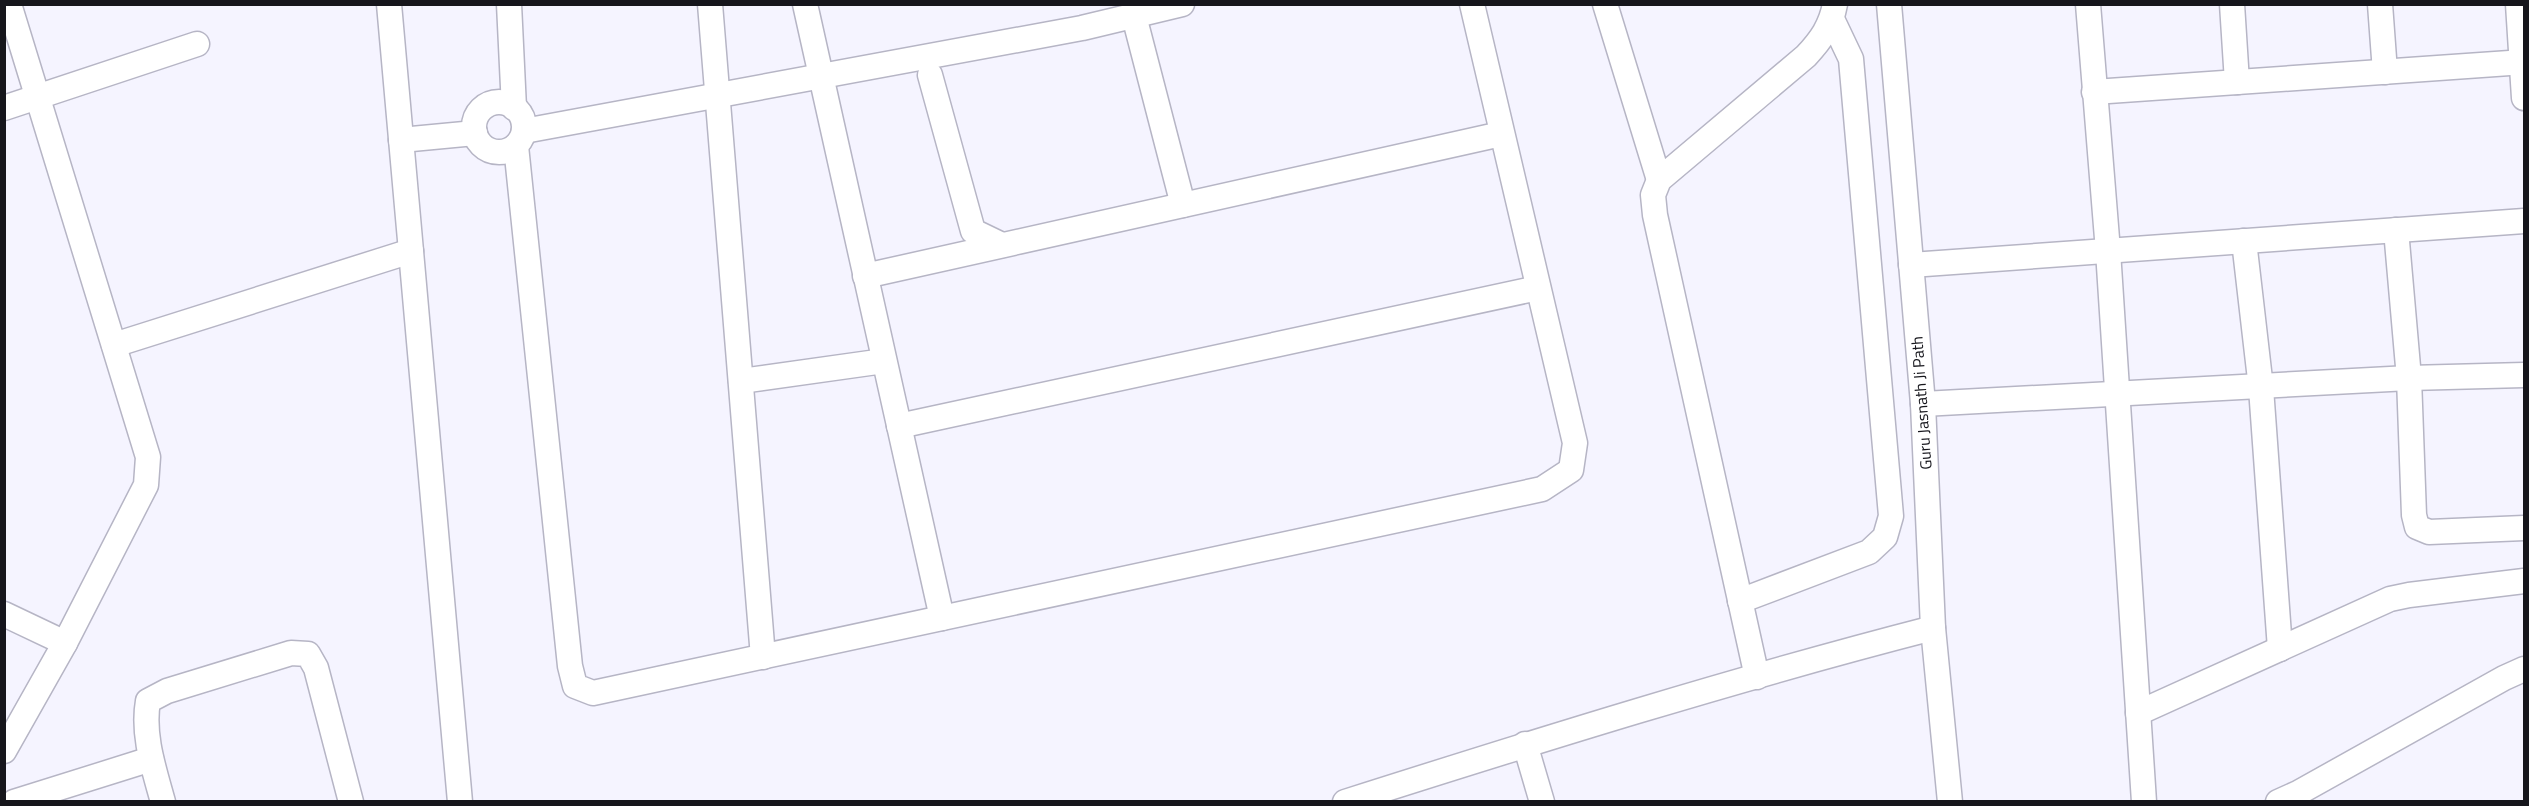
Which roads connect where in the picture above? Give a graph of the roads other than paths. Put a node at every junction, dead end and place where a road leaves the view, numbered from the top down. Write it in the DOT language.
graph roads {
  1 [pos="9,4"];
  2 [pos="389,4"];
  3 [pos="509,4"];
  4 [pos="710,4"];
  5 [pos="806,4"];
  6 [pos="1182,4"];
  7 [pos="1472,4"];
  8 [pos="1605,4"];
  9 [pos="1889,4"];
  10 [pos="2088,4"];
  11 [pos="2232,4"];
  12 [pos="2380,4"];
  13 [pos="2518,4"];
  14 [pos="1834,12"];
  15 [pos="1134,16"];
  16 [pos="197,44"];
  17 [pos="2523,62"];
  18 [pos="2385,72"];
  19 [pos="930,75"];
  20 [pos="821,77"];
  21 [pos="2237,82"];
  22 [pos="2094,92"];
  23 [pos="718,96"];
  24 [pos="37,98"];
  25 [pos="2524,98"];
  26 [pos="4,108"];
  27 [pos="514,108"];
  28 [pos="475,133"];
  29 [pos="1501,134"];
  30 [pos="520,138"];
  31 [pos="401,140"];
  32 [pos="1659,180"];
  33 [pos="1184,205"];
  34 [pos="2524,221"];
  35 [pos="2397,230"];
  36 [pos="2244,241"];
  37 [pos="1002,245"];
  38 [pos="411,251"];
  39 [pos="2108,251"];
  40 [pos="1911,265"];
  41 [pos="865,276"];
  42 [pos="1538,288"];
  43 [pos="114,345"];
  44 [pos="884,360"];
  45 [pos="2524,375"];
  46 [pos="2409,378"];
  47 [pos="741,381"];
  48 [pos="2261,388"];
  49 [pos="2116,394"];
  50 [pos="1923,404"];
  51 [pos="899,426"];
  52 [pos="2523,535"];
  53 [pos="2524,581"];
  54 [pos="1740,601"];
  55 [pos="4,614"];
  56 [pos="942,618"];
  57 [pos="1933,628"];
  58 [pos="65,643"];
  59 [pos="2280,650"];
  60 [pos="763,657"];
  61 [pos="2524,669"];
  62 [pos="1757,677"];
  63 [pos="2138,713"];
  64 [pos="1525,744"];
  65 [pos="4,751"];
  66 [pos="151,759"];
  67 [pos="2293,799"];
  68 [pos="14,801"];
  69 [pos="164,801"];
  70 [pos="351,801"];
  71 [pos="460,801"];
  72 [pos="1345,801"];
  73 [pos="1542,801"];
  74 [pos="1950,801"];
  75 [pos="2144,801"];
  1 -- 24 [label="street"];
  2 -- 31 [label="street"];
  3 -- 27 [label="street"];
  4 -- 23 [label="street"];
  5 -- 20 [label="street"];
  6 -- 15 [label="street"];
  7 -- 29 [label="street"];
  8 -- 32 [label="street"];
  9 -- 40 [label="street, Guru Jasnath Ji Path"];
  10 -- 22 [label="street"];
  11 -- 21 [label="street"];
  12 -- 18 [label="street"];
  13 -- 17 [label="street"];
  14 -- 32 [label="street"];
  14 -- 54 [label="street"];
  15 -- 20 [label="street"];
  15 -- 33 [label="street"];
  16 -- 24 [label="street"];
  17 -- 18 [label="street"];
  17 -- 25 [label="street"];
  18 -- 21 [label="street"];
  19 -- 37 [label="street"];
  20 -- 23 [label="street"];
  20 -- 41 [label="street"];
  21 -- 22 [label="street"];
  22 -- 39 [label="street"];
  23 -- 30 [label="street"];
  23 -- 47 [label="street"];
  24 -- 26 [label="street"];
  24 -- 43 [label="street"];
  27 -- 28 [label="street"];
  27 -- 30 [label="street"];
  28 -- 30 [label="street"];
  28 -- 31 [label="street"];
  29 -- 33 [label="street"];
  29 -- 42 [label="street"];
  30 -- 60 [label="street"];
  31 -- 38 [label="street"];
  32 -- 54 [label="street"];
  33 -- 37 [label="street"];
  34 -- 35 [label="street"];
  35 -- 36 [label="street"];
  35 -- 46 [label="street"];
  36 -- 39 [label="street"];
  36 -- 48 [label="street"];
  37 -- 41 [label="street"];
  38 -- 43 [label="street"];
  38 -- 71 [label="street"];
  39 -- 40 [label="street"];
  39 -- 49 [label="street"];
  40 -- 50 [label="street, Guru Jasnath Ji Path"];
  41 -- 44 [label="street"];
  42 -- 51 [label="street"];
  42 -- 56 [label="street"];
  43 -- 58 [label="street"];
  44 -- 47 [label="street"];
  44 -- 51 [label="street"];
  45 -- 46 [label="street"];
  46 -- 48 [label="street"];
  46 -- 52 [label="street"];
  47 -- 60 [label="street"];
  48 -- 49 [label="street"];
  48 -- 59 [label="street"];
  49 -- 50 [label="street"];
  49 -- 63 [label="street"];
  50 -- 57 [label="street, Guru Jasnath Ji Path"];
  51 -- 56 [label="street"];
  53 -- 59 [label="street"];
  54 -- 62 [label="street"];
  55 -- 58 [label="street"];
  56 -- 60 [label="street"];
  57 -- 62 [label="street"];
  57 -- 74 [label="street, Guru Jasnath Ji Path"];
  58 -- 65 [label="street"];
  59 -- 63 [label="street"];
  61 -- 67 [label="street"];
  62 -- 64 [label="street"];
  63 -- 75 [label="street"];
  64 -- 72 [label="street"];
  64 -- 73 [label="street"];
  66 -- 68 [label="street"];
  66 -- 69 [label="street"];
  66 -- 70 [label="street"];
}
